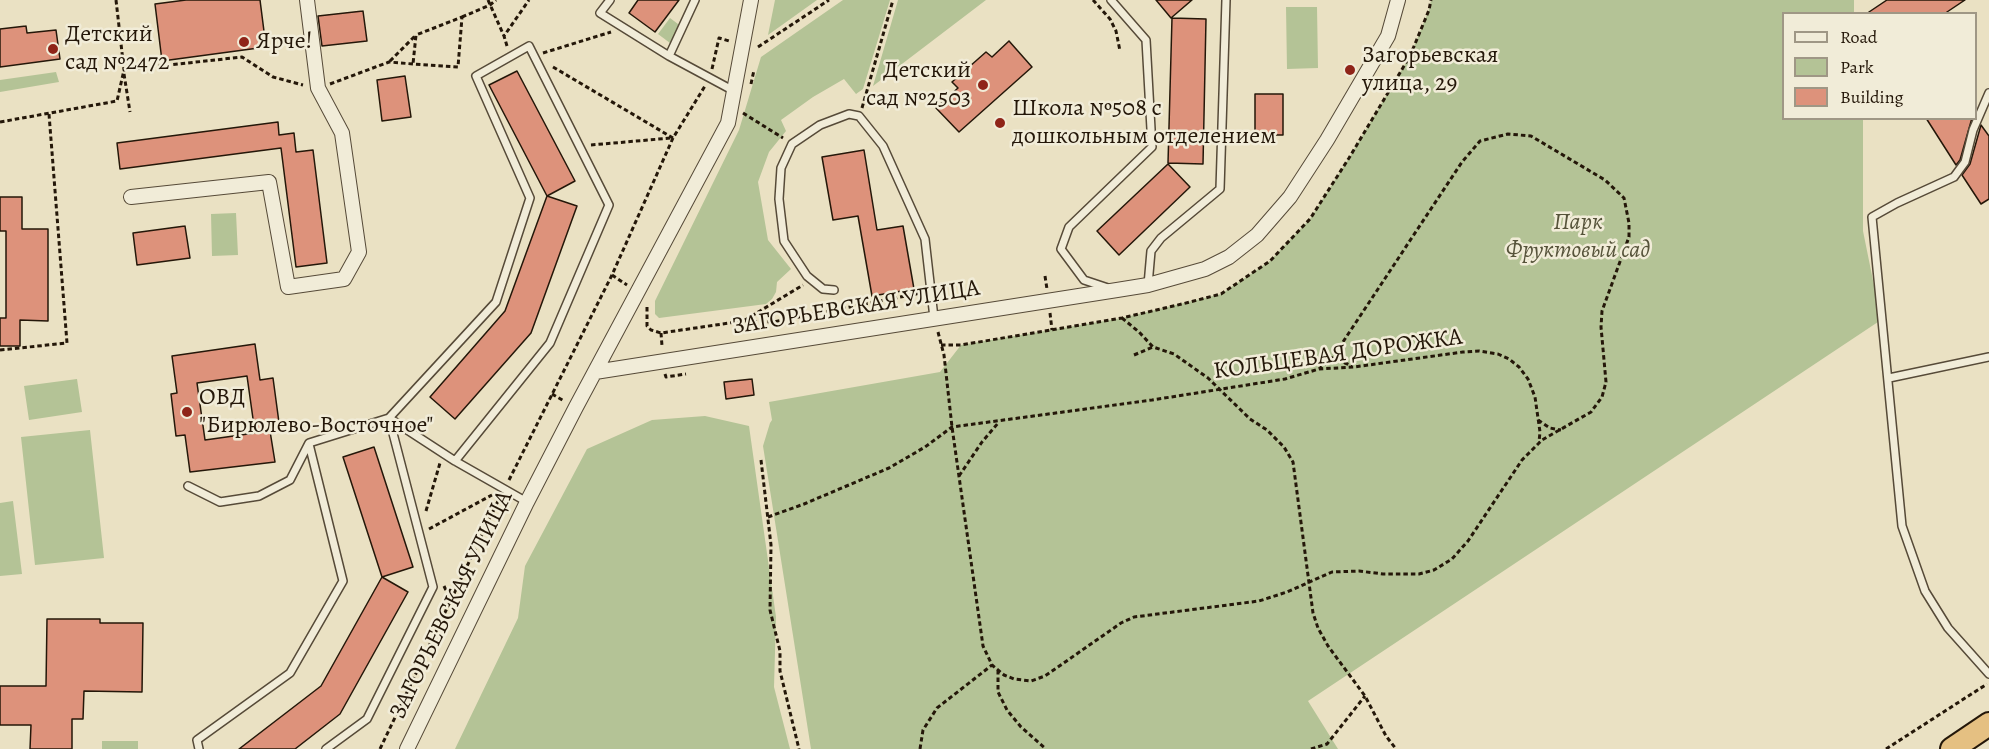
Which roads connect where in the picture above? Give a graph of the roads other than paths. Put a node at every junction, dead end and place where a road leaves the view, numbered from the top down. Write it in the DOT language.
graph roads {
  1 [pos="307,0"];
  2 [pos="609,0"];
  3 [pos="695,0"];
  4 [pos="751,0"];
  5 [pos="1111,0"];
  6 [pos="1226,0"];
  7 [pos="1398,0"];
  8 [pos="669,56"];
  9 [pos="734,91"];
  10 [pos="1989,93"];
  11 [pos="131,197"];
  12 [pos="1148,285"];
  13 [pos="834,290"];
  14 [pos="1117,291"];
  15 [pos="934,318"];
  16 [pos="1989,357"];
  17 [pos="595,372"];
  18 [pos="1888,378"];
  19 [pos="389,418"];
  20 [pos="309,443"];
  21 [pos="455,461"];
  22 [pos="188,486"];
  23 [pos="527,502"];
  24 [pos="1989,674"];
  25 [pos="1989,724"];
  26 [pos="198,749"];
  27 [pos="326,749"];
  28 [pos="407,749"];
  29 [pos="1952,749"];
  1 -- 11 [label="street"];
  2 -- 8 [label="lane"];
  3 -- 8 [label="lane"];
  4 -- 9 [label="street"];
  5 -- 14 [label="lane"];
  6 -- 12 [label="lane"];
  7 -- 12 [label="street, ЗАГОРЬЕВСКАЯ УЛИЦА"];
  8 -- 9 [label="lane"];
  9 -- 17 [label="street"];
  10 -- 18 [label="lane"];
  12 -- 14 [label="street, ЗАГОРЬЕВСКАЯ УЛИЦА"];
  13 -- 15 [label="lane"];
  14 -- 15 [label="street, ЗАГОРЬЕВСКАЯ УЛИЦА"];
  15 -- 17 [label="street, ЗАГОРЬЕВСКАЯ УЛИЦА"];
  16 -- 18 [label="lane"];
  17 -- 23 [label="street, ЗАГОРЬЕВСКАЯ УЛИЦА"];
  18 -- 24 [label="lane"];
  19 -- 20 [label="lane"];
  19 -- 21 [label="lane"];
  19 -- 21 [label="lane"];
  19 -- 27 [label="lane"];
  20 -- 22 [label="lane"];
  20 -- 26 [label="lane"];
  21 -- 23 [label="lane"];
  23 -- 28 [label="street, ЗАГОРЬЕВСКАЯ УЛИЦА"];
  25 -- 29 [label="highway"];
}
